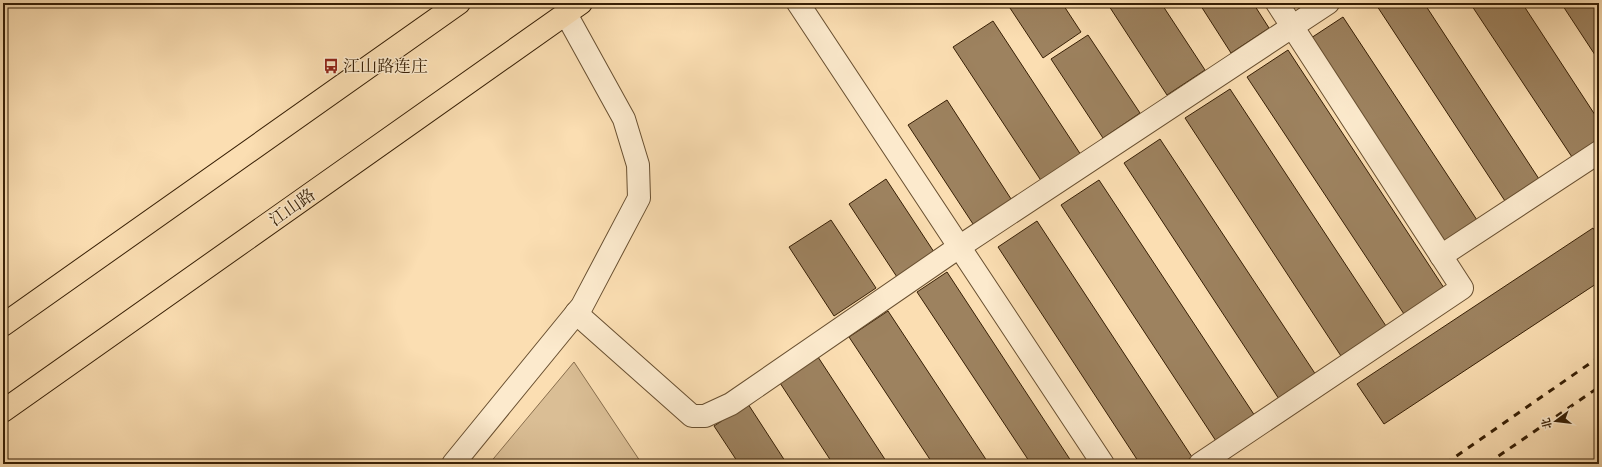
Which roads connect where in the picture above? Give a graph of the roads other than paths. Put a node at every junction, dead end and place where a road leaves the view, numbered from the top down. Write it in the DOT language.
graph roads {
  1 [pos="459,3"];
  2 [pos="798,3"];
  3 [pos="1277,3"];
  4 [pos="1328,3"];
  5 [pos="574,8"];
  6 [pos="1292,26"];
  7 [pos="1599,152"];
  8 [pos="959,247"];
  9 [pos="1441,256"];
  10 [pos="576,313"];
  11 [pos="3,325"];
  12 [pos="3,411"];
  13 [pos="453,464"];
  14 [pos="1104,464"];
  15 [pos="1200,464"];
  1 -- 11 [label="main road"];
  2 -- 8 [label="street"];
  3 -- 6 [label="street"];
  4 -- 6 [label="street"];
  5 -- 10 [label="street"];
  5 -- 12 [label="main road, 江山路"];
  6 -- 8 [label="street"];
  6 -- 9 [label="street"];
  7 -- 9 [label="street"];
  8 -- 10 [label="street"];
  8 -- 14 [label="street"];
  9 -- 15 [label="street"];
  10 -- 13 [label="street"];
}
